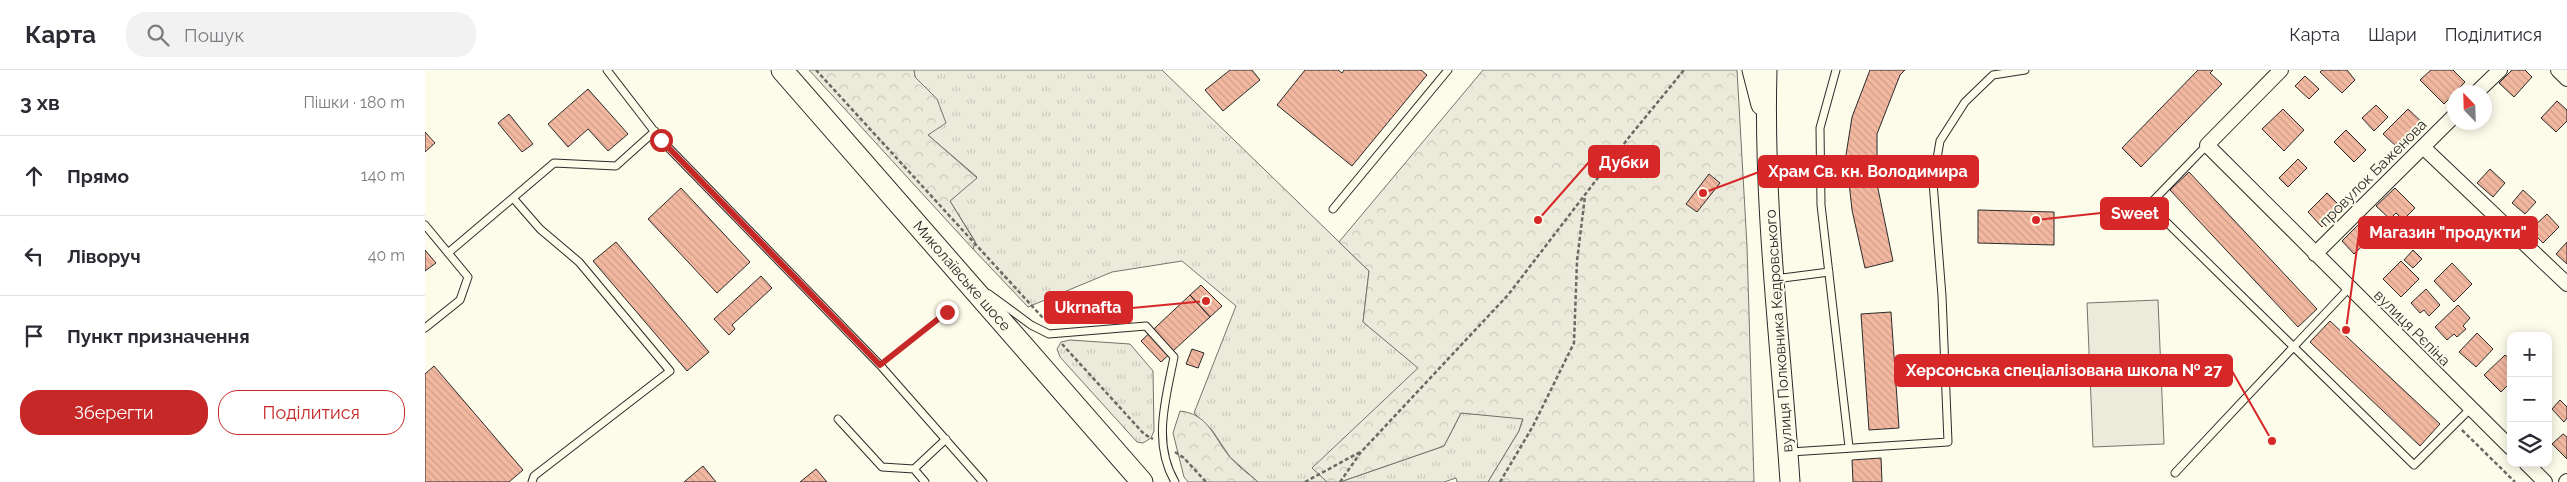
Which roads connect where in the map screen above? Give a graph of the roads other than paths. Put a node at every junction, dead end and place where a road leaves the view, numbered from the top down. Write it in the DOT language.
graph roads {
  1 [pos="607,70"];
  2 [pos="782,70"];
  3 [pos="1449,70"];
  4 [pos="1752,70"];
  5 [pos="1767,70"];
  6 [pos="1835,70"];
  7 [pos="2025,70"];
  8 [pos="2281,70"];
  9 [pos="2500,70"];
  10 [pos="2557,70"];
  11 [pos="2567,79"];
  12 [pos="2484,85"];
  13 [pos="1766,120"];
  14 [pos="2447,123"];
  15 [pos="655,131"];
  16 [pos="2207,145"];
  17 [pos="2423,147"];
  18 [pos="513,198"];
  19 [pos="1333,208"];
  20 [pos="425,225"];
  21 [pos="448,253"];
  22 [pos="2315,254"];
  23 [pos="956,269"];
  24 [pos="1829,272"];
  25 [pos="1773,279"];
  26 [pos="2567,284"];
  27 [pos="2349,288"];
  28 [pos="425,328"];
  29 [pos="2293,348"];
  30 [pos="2471,408"];
  31 [pos="838,419"];
  32 [pos="946,440"];
  33 [pos="2507,444"];
  34 [pos="1849,447"];
  35 [pos="1788,452"];
  36 [pos="2530,467"];
  37 [pos="914,470"];
  38 [pos="2175,473"];
  39 [pos="531,482"];
  40 [pos="925,482"];
  41 [pos="983,482"];
  42 [pos="1142,482"];
  43 [pos="1175,482"];
  44 [pos="1790,482"];
  45 [pos="2545,482"];
  1 -- 15 [label="lane"];
  2 -- 23 [label="main road, Миколаївське шосе"];
  3 -- 19 [label="lane"];
  4 -- 13 [label="street, вулиця Полковника Кедровського"];
  5 -- 13 [label="street, вулиця Полковника Кедровського"];
  6 -- 24 [label="lane"];
  7 -- 34 [label="lane"];
  8 -- 16 [label="street"];
  9 -- 12 [label="street"];
  10 -- 11 [label="street"];
  13 -- 25 [label="street, вулиця Полковника Кедровського"];
  14 -- 17 [label="street, провулок Баженова"];
  15 -- 18 [label="lane"];
  15 -- 32 [label="lane"];
  16 -- 22 [label="street, вулиця Рєпіна"];
  16 -- 29 [label="lane"];
  17 -- 22 [label="street, провулок Баженова"];
  17 -- 26 [label="street"];
  18 -- 21 [label="lane"];
  18 -- 39 [label="lane"];
  20 -- 21 [label="lane"];
  21 -- 28 [label="lane"];
  22 -- 27 [label="street, вулиця Рєпіна"];
  23 -- 42 [label="main road, Миколаївське шосе"];
  23 -- 43 [label="lane"];
  24 -- 25 [label="lane"];
  24 -- 34 [label="lane"];
  25 -- 35 [label="street, вулиця Полковника Кедровського"];
  27 -- 29 [label="lane"];
  27 -- 30 [label="street, вулиця Рєпіна"];
  29 -- 30 [label="lane"];
  29 -- 38 [label="lane"];
  30 -- 33 [label="street, вулиця Рєпіна"];
  31 -- 37 [label="lane"];
  32 -- 37 [label="lane"];
  32 -- 41 [label="lane"];
  34 -- 35 [label="lane"];
  35 -- 44 [label="street, вулиця Полковника Кедровського"];
  36 -- 45 [label="street"];
  37 -- 40 [label="lane"];
}
